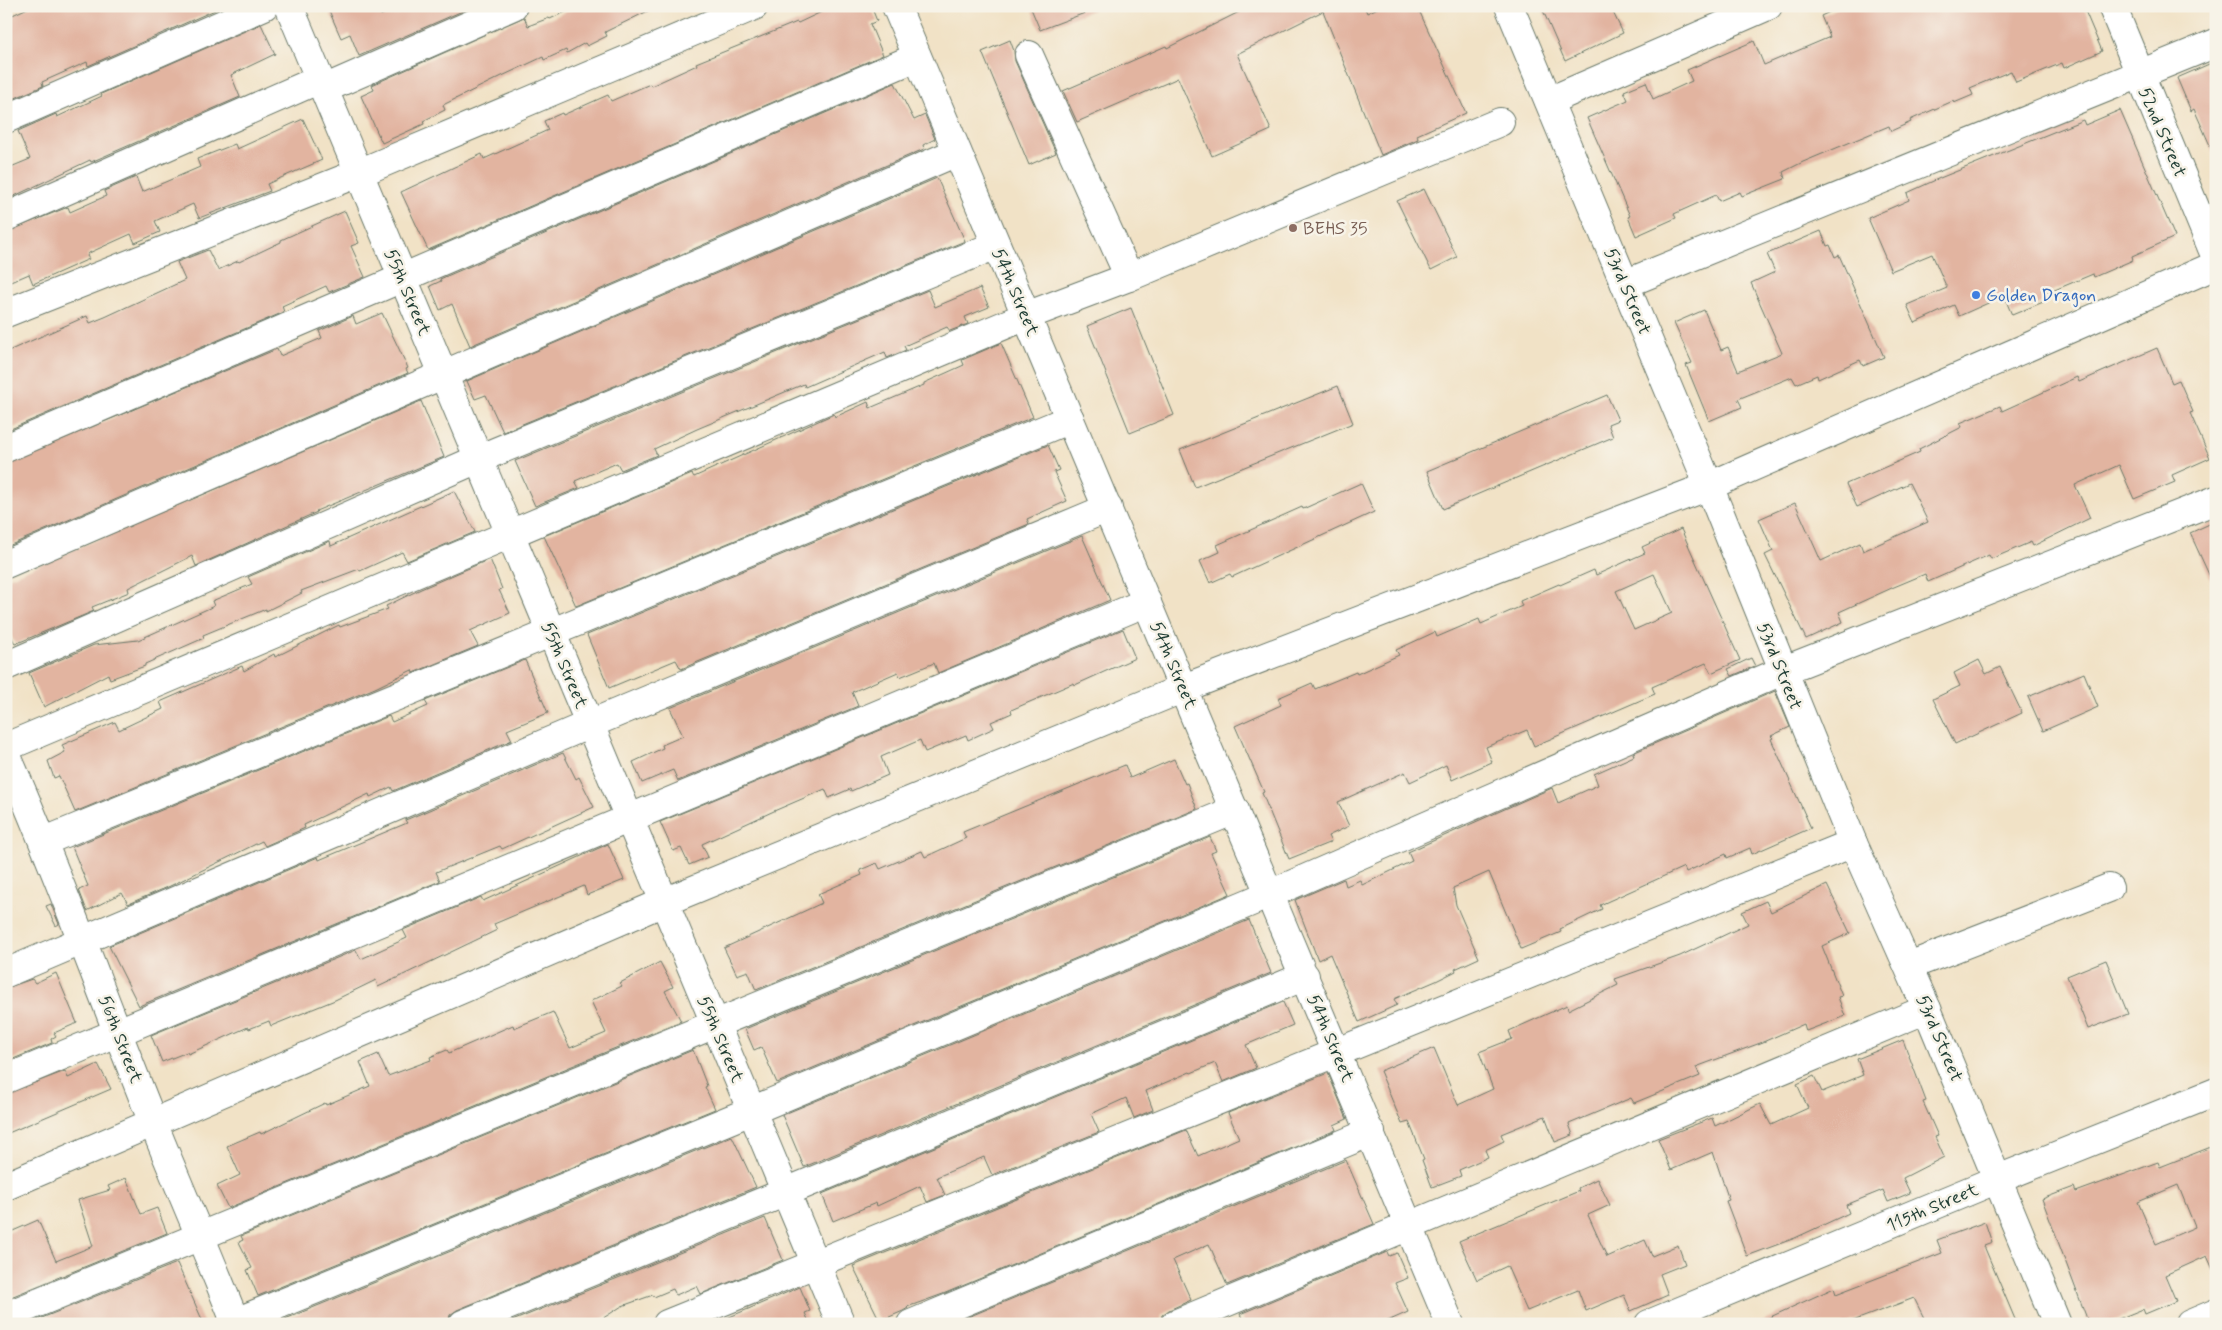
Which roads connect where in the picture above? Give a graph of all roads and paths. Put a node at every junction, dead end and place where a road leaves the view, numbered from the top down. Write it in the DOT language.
graph roads {
  1 [pos="264,6"];
  2 [pos="289,6"];
  3 [pos="513,6"];
  4 [pos="754,6"];
  5 [pos="896,6"];
  6 [pos="1509,6"];
  7 [pos="1768,6"];
  8 [pos="2112,6"];
  9 [pos="2216,43"];
  10 [pos="1029,55"];
  11 [pos="917,57"];
  12 [pos="2139,76"];
  13 [pos="320,79"];
  14 [pos="1549,101"];
  15 [pos="6,119"];
  16 [pos="1500,122"];
  17 [pos="957,152"];
  18 [pos="359,173"];
  19 [pos="6,217"];
  20 [pos="996,245"];
  21 [pos="2216,258"];
  22 [pos="2216,265"];
  23 [pos="1129,277"];
  24 [pos="402,278"];
  25 [pos="1625,284"];
  26 [pos="6,312"];
  27 [pos="1026,316"];
  28 [pos="443,374"];
  29 [pos="1070,420"];
  30 [pos="6,448"];
  31 [pos="478,458"];
  32 [pos="1709,486"];
  33 [pos="2216,500"];
  34 [pos="1108,508"];
  35 [pos="510,533"];
  36 [pos="6,564"];
  37 [pos="1147,602"];
  38 [pos="551,633"];
  39 [pos="6,666"];
  40 [pos="1782,671"];
  41 [pos="1184,688"];
  42 [pos="590,724"];
  43 [pos="6,748"];
  44 [pos="6,754"];
  45 [pos="1235,810"];
  46 [pos="629,818"];
  47 [pos="44,840"];
  48 [pos="1853,843"];
  49 [pos="2109,888"];
  50 [pos="1270,894"];
  51 [pos="664,902"];
  52 [pos="83,940"];
  53 [pos="1909,966"];
  54 [pos="6,973"];
  55 [pos="1305,976"];
  56 [pos="1928,1009"];
  57 [pos="716,1024"];
  58 [pos="118,1032"];
  59 [pos="1337,1051"];
  60 [pos="6,1078"];
  61 [pos="2216,1092"];
  62 [pos="751,1110"];
  63 [pos="153,1122"];
  64 [pos="1371,1132"];
  65 [pos="1998,1179"];
  66 [pos="6,1186"];
  67 [pos="786,1192"];
  68 [pos="1410,1225"];
  69 [pos="201,1235"];
  70 [pos="816,1264"];
  71 [pos="2216,1313"];
  72 [pos="6,1316"];
  73 [pos="1446,1322"];
  74 [pos="234,1323"];
  75 [pos="463,1324"];
  76 [pos="667,1324"];
  77 [pos="841,1324"];
  78 [pos="911,1324"];
  79 [pos="1175,1324"];
  80 [pos="1650,1324"];
  81 [pos="2057,1324"];
  82 [pos="2190,1324"];
  1 -- 15 [label="street"];
  2 -- 13 [label="street, 55th Street"];
  3 -- 13 [label="street"];
  4 -- 18 [label="street"];
  5 -- 11 [label="street, 54th Street"];
  6 -- 14 [label="street, 53rd Street"];
  7 -- 14 [label="street"];
  8 -- 12 [label="street, 52nd Street"];
  9 -- 12 [label="street"];
  10 -- 23 [label="street"];
  11 -- 17 [label="street, 54th Street"];
  11 -- 24 [label="street"];
  12 -- 21 [label="street, 52nd Street"];
  12 -- 25 [label="street"];
  13 -- 18 [label="street, 55th Street"];
  13 -- 19 [label="street"];
  14 -- 25 [label="street, 53rd Street"];
  16 -- 23 [label="street"];
  17 -- 20 [label="street, 54th Street"];
  17 -- 28 [label="street"];
  18 -- 24 [label="street, 55th Street"];
  18 -- 26 [label="street"];
  20 -- 27 [label="street, 54th Street"];
  20 -- 31 [label="street"];
  22 -- 32 [label="street"];
  23 -- 27 [label="street"];
  24 -- 28 [label="street, 55th Street"];
  24 -- 30 [label="street"];
  25 -- 32 [label="street, 53rd Street"];
  27 -- 29 [label="street, 54th Street"];
  27 -- 35 [label="street"];
  28 -- 31 [label="street, 55th Street"];
  28 -- 36 [label="street"];
  29 -- 34 [label="street, 54th Street"];
  29 -- 38 [label="street"];
  31 -- 35 [label="street, 55th Street"];
  31 -- 39 [label="street"];
  32 -- 40 [label="street, 53rd Street"];
  32 -- 41 [label="street"];
  33 -- 40 [label="street"];
  34 -- 37 [label="street, 54th Street"];
  34 -- 42 [label="street"];
  35 -- 38 [label="street, 55th Street"];
  35 -- 43 [label="street"];
  37 -- 41 [label="street, 54th Street"];
  37 -- 46 [label="street"];
  38 -- 42 [label="street, 55th Street"];
  38 -- 47 [label="street"];
  40 -- 48 [label="street, 53rd Street"];
  40 -- 50 [label="street"];
  41 -- 45 [label="street, 54th Street"];
  41 -- 51 [label="street"];
  42 -- 46 [label="street, 55th Street"];
  42 -- 52 [label="street"];
  44 -- 47 [label="street, 56th Street"];
  45 -- 50 [label="street, 54th Street"];
  45 -- 57 [label="street"];
  46 -- 51 [label="street, 55th Street"];
  46 -- 58 [label="street"];
  47 -- 52 [label="street, 56th Street"];
  48 -- 53 [label="street, 53rd Street"];
  48 -- 59 [label="street"];
  49 -- 53 [label="street"];
  50 -- 55 [label="street, 54th Street"];
  50 -- 62 [label="street"];
  51 -- 57 [label="street, 55th Street"];
  51 -- 63 [label="street"];
  52 -- 54 [label="street"];
  52 -- 58 [label="street, 56th Street"];
  53 -- 56 [label="street, 53rd Street"];
  55 -- 59 [label="street, 54th Street"];
  55 -- 67 [label="street"];
  56 -- 65 [label="street, 53rd Street"];
  56 -- 68 [label="street"];
  57 -- 62 [label="street, 55th Street"];
  57 -- 69 [label="street"];
  58 -- 60 [label="street"];
  58 -- 63 [label="street, 56th Street"];
  59 -- 64 [label="street, 54th Street"];
  59 -- 70 [label="street"];
  61 -- 65 [label="street, 115th Street"];
  62 -- 67 [label="street, 55th Street"];
  62 -- 74 [label="street"];
  63 -- 66 [label="street"];
  63 -- 69 [label="street, 56th Street"];
  64 -- 68 [label="street, 54th Street"];
  64 -- 78 [label="street"];
  65 -- 80 [label="street, 115th Street"];
  65 -- 81 [label="street, 53rd Street"];
  67 -- 70 [label="street, 55th Street"];
  67 -- 75 [label="street"];
  68 -- 73 [label="street, 54th Street"];
  68 -- 79 [label="street"];
  69 -- 72 [label="street"];
  69 -- 74 [label="street, 56th Street"];
  70 -- 76 [label="street"];
  70 -- 77 [label="street, 55th Street"];
  71 -- 82 [label="street"];
}
